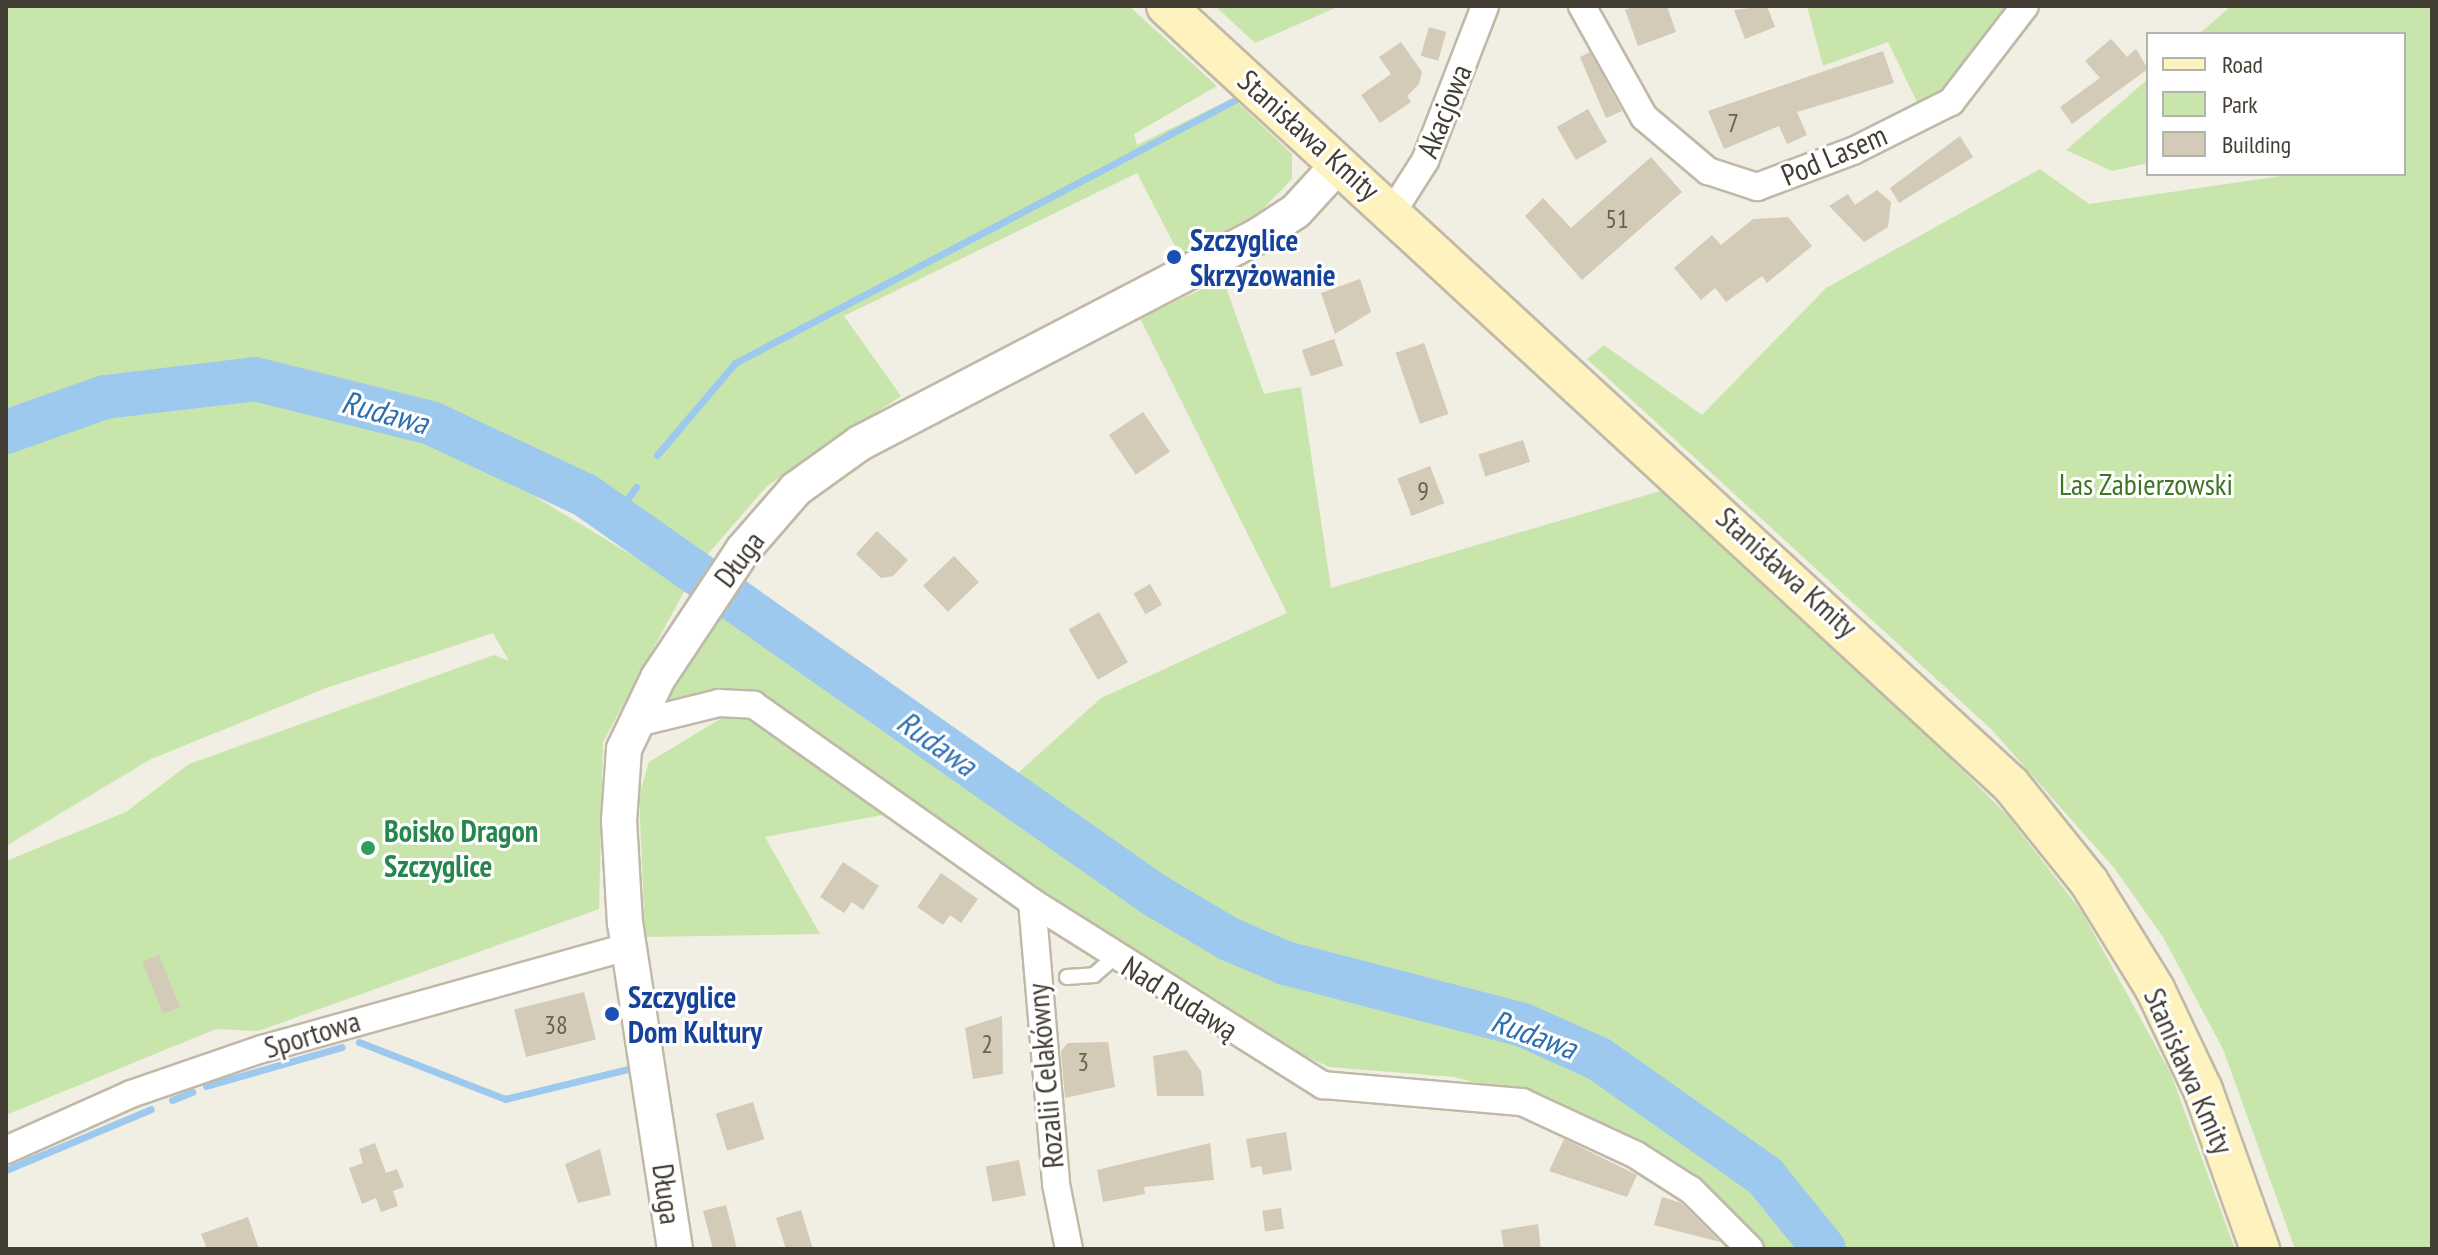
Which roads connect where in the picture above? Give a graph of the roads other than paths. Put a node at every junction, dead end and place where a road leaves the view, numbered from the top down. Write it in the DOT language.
graph roads {
  1 [pos="1166,6"];
  2 [pos="1485,6"];
  3 [pos="1582,6"];
  4 [pos="2025,6"];
  5 [pos="1339,164"];
  6 [pos="1393,211"];
  7 [pos="634,724"];
  8 [pos="1032,902"];
  9 [pos="628,947"];
  10 [pos="1115,957"];
  11 [pos="1067,977"];
  12 [pos="6,1150"];
  13 [pos="675,1249"];
  14 [pos="1069,1249"];
  15 [pos="1750,1249"];
  16 [pos="2260,1249"];
  1 -- 5 [label="main road, Stanisława Kmity"];
  2 -- 6 [label="street, Akacjowa"];
  3 -- 4 [label="street, Pod Lasem"];
  5 -- 6 [label="main road, Stanisława Kmity"];
  5 -- 7 [label="street, Długa"];
  6 -- 16 [label="main road, Stanisława Kmity"];
  7 -- 8 [label="street, Nad Rudawą"];
  7 -- 9 [label="street, Długa"];
  8 -- 10 [label="street, Nad Rudawą"];
  8 -- 14 [label="street, Rozalii Celakówny"];
  9 -- 12 [label="street, Sportowa"];
  9 -- 13 [label="street, Długa"];
  10 -- 11 [label="lane"];
  10 -- 15 [label="street, Nad Rudawą"];
}
